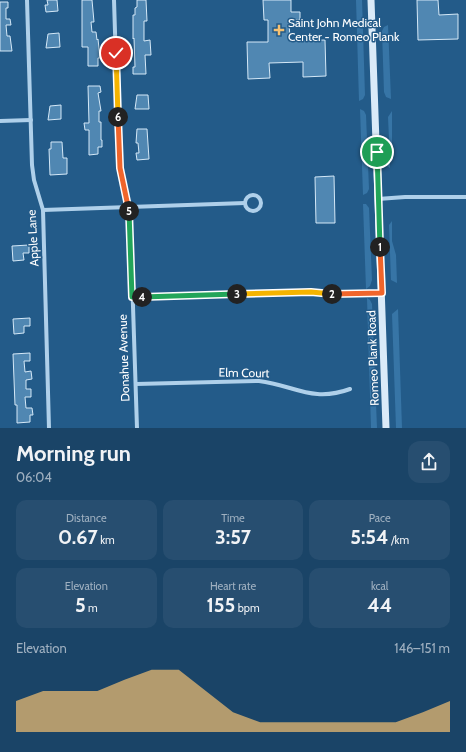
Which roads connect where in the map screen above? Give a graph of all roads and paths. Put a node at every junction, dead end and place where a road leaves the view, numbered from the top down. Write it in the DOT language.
graph roads {
  1 [pos="27,0"];
  2 [pos="114,0"];
  3 [pos="371,0"];
  4 [pos="31,120"];
  5 [pos="0,121"];
  6 [pos="466,196"];
  7 [pos="378,199"];
  8 [pos="245,203"];
  9 [pos="129,207"];
  10 [pos="43,210"];
  11 [pos="382,293"];
  12 [pos="132,297"];
  13 [pos="136,384"];
  14 [pos="350,389"];
  15 [pos="49,428"];
  16 [pos="137,428"];
  17 [pos="386,428"];
  1 -- 4 [label="street, Apple Lane"];
  2 -- 9 [label="street, Donahue Avenue"];
  3 -- 7 [label="main road, Romeo Plank Road"];
  4 -- 5 [label="street"];
  4 -- 10 [label="street, Apple Lane"];
  6 -- 7 [label="street"];
  7 -- 11 [label="main road, Romeo Plank Road"];
  8 -- 8 [label="street"];
  8 -- 9 [label="street"];
  9 -- 10 [label="street"];
  9 -- 12 [label="street, Donahue Avenue"];
  10 -- 15 [label="street, Apple Lane"];
  11 -- 12 [label="street"];
  11 -- 17 [label="main road, Romeo Plank Road"];
  12 -- 13 [label="street, Donahue Avenue"];
  13 -- 14 [label="street, Elm Court"];
  13 -- 16 [label="street, Donahue Avenue"];
}
